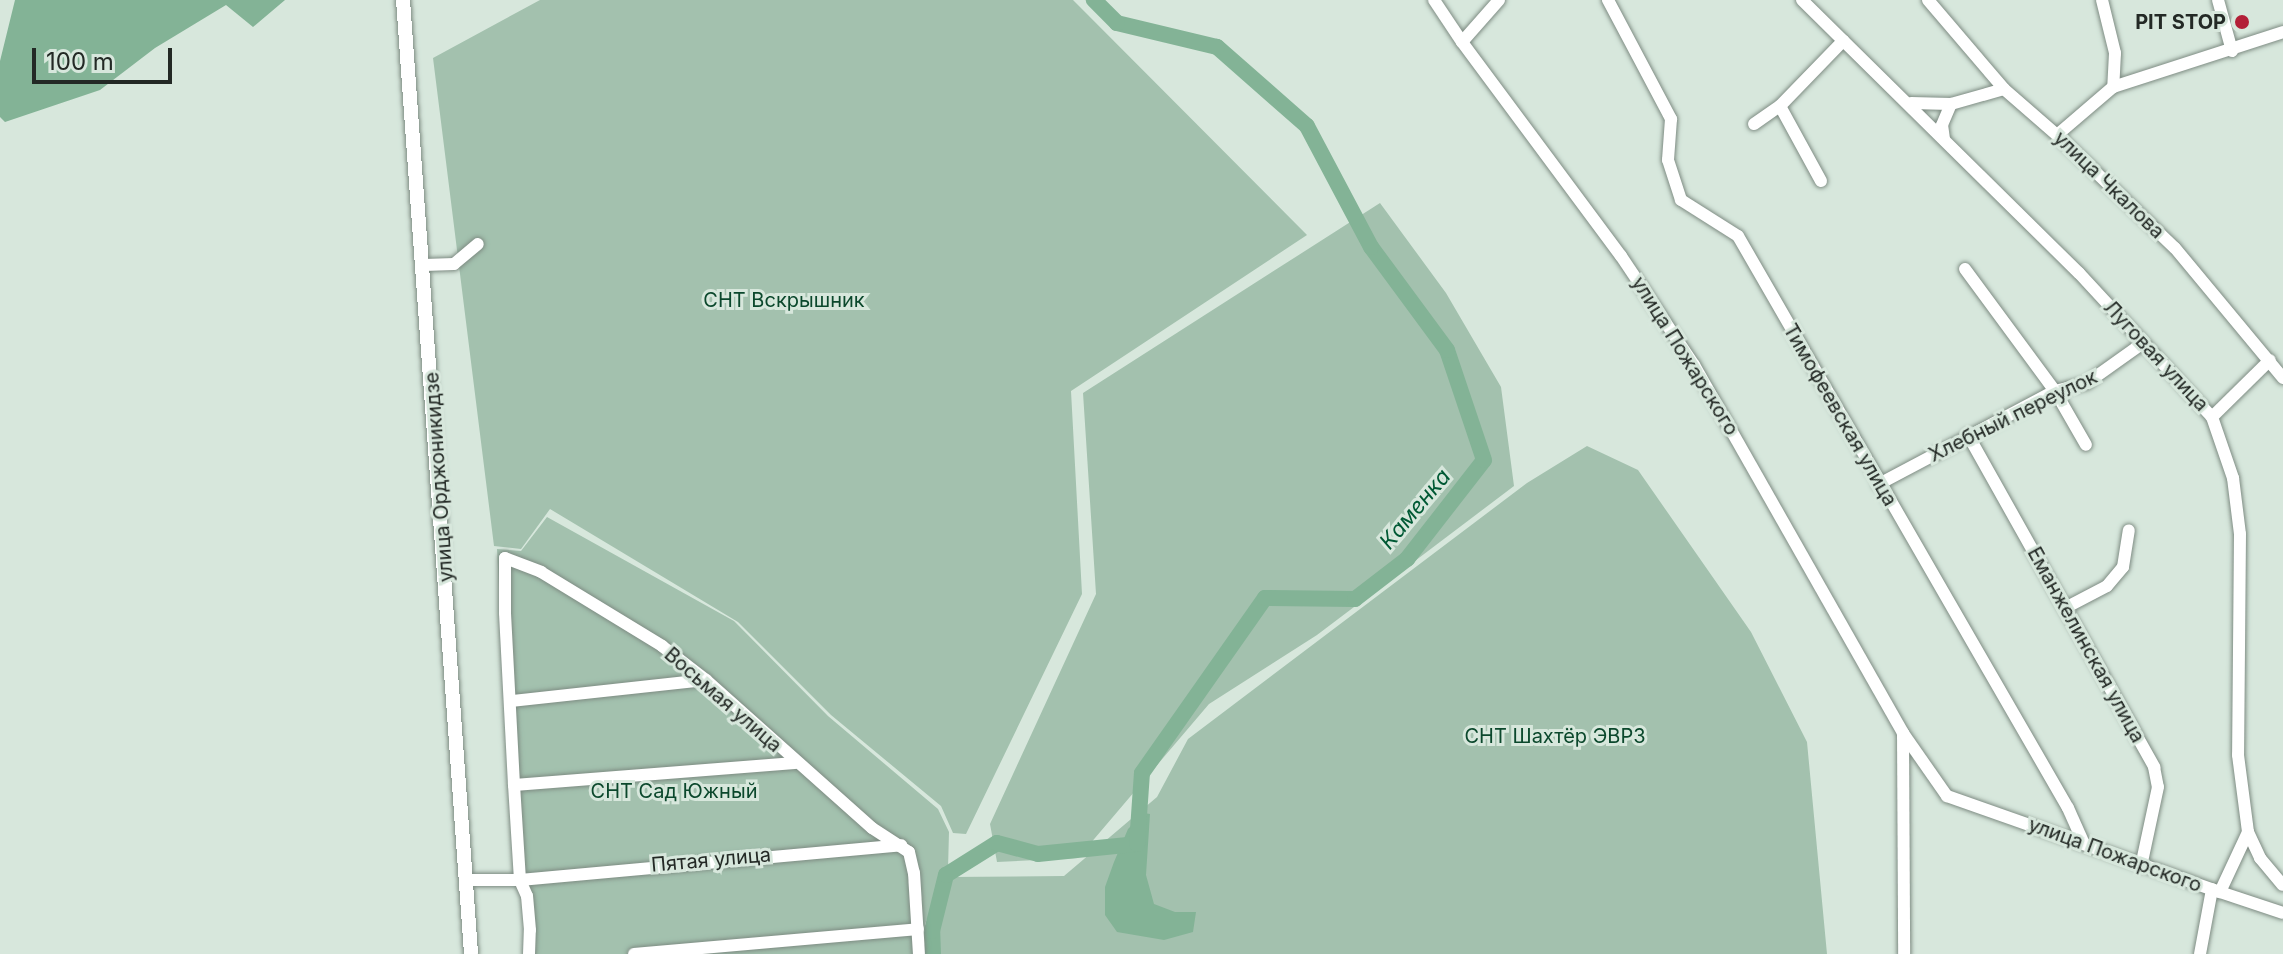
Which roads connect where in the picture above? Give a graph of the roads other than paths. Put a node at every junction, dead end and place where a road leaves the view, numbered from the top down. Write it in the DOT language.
graph roads {
  1 [pos="403,0"];
  2 [pos="1434,0"];
  3 [pos="1499,0"];
  4 [pos="1608,0"];
  5 [pos="1802,0"];
  6 [pos="1928,0"];
  7 [pos="2102,0"];
  8 [pos="2218,0"];
  9 [pos="2283,32"];
  10 [pos="1843,41"];
  11 [pos="1462,42"];
  12 [pos="2232,51"];
  13 [pos="2113,87"];
  14 [pos="2004,89"];
  15 [pos="1911,103"];
  16 [pos="1951,104"];
  17 [pos="1780,106"];
  18 [pos="1754,124"];
  19 [pos="2057,135"];
  20 [pos="1944,139"];
  21 [pos="1821,181"];
  22 [pos="478,244"];
  23 [pos="424,265"];
  24 [pos="1965,269"];
  25 [pos="2143,343"];
  26 [pos="2270,360"];
  27 [pos="2283,378"];
  28 [pos="2055,391"];
  29 [pos="2212,417"];
  30 [pos="1968,435"];
  31 [pos="2086,445"];
  32 [pos="1879,484"];
  33 [pos="2129,530"];
  34 [pos="2065,608"];
  35 [pos="706,680"];
  36 [pos="512,701"];
  37 [pos="1903,733"];
  38 [pos="795,763"];
  39 [pos="514,785"];
  40 [pos="2248,832"];
  41 [pos="2083,842"];
  42 [pos="901,845"];
  43 [pos="2141,866"];
  44 [pos="466,880"];
  45 [pos="520,880"];
  46 [pos="2283,885"];
  47 [pos="2216,891"];
  48 [pos="2283,913"];
  49 [pos="918,929"];
  50 [pos="471,954"];
  51 [pos="529,954"];
  52 [pos="634,954"];
  53 [pos="919,954"];
  54 [pos="1904,954"];
  55 [pos="2200,954"];
  1 -- 23 [label="main road, улица Орджоникидзе"];
  2 -- 11 [label="street, улица Пожарского"];
  3 -- 11 [label="street"];
  4 -- 32 [label="street, Тимофеевская улица"];
  5 -- 10 [label="street, Луговая улица"];
  6 -- 14 [label="street, улица Чкалова"];
  7 -- 13 [label="street"];
  8 -- 12 [label="street"];
  9 -- 12 [label="street"];
  10 -- 15 [label="street, Луговая улица"];
  10 -- 17 [label="street"];
  11 -- 37 [label="street, улица Пожарского"];
  12 -- 13 [label="street"];
  13 -- 19 [label="street"];
  14 -- 16 [label="street"];
  14 -- 19 [label="street, улица Чкалова"];
  15 -- 16 [label="street"];
  15 -- 20 [label="street, Луговая улица"];
  16 -- 20 [label="street"];
  17 -- 18 [label="street"];
  17 -- 21 [label="street"];
  19 -- 26 [label="street, улица Чкалова"];
  20 -- 25 [label="street, Луговая улица"];
  22 -- 23 [label="street"];
  23 -- 44 [label="main road, улица Орджоникидзе"];
  24 -- 28 [label="street"];
  25 -- 28 [label="street, Хлебный переулок"];
  25 -- 29 [label="street, Луговая улица"];
  26 -- 27 [label="street, улица Чкалова"];
  26 -- 29 [label="street"];
  28 -- 30 [label="street, Хлебный переулок"];
  28 -- 31 [label="street"];
  29 -- 40 [label="street, Луговая улица"];
  30 -- 32 [label="street, Хлебный переулок"];
  30 -- 34 [label="street, Еманжелинская улица"];
  32 -- 41 [label="street, Тимофеевская улица"];
  33 -- 34 [label="street"];
  34 -- 43 [label="street, Еманжелинская улица"];
  35 -- 36 [label="street"];
  35 -- 36 [label="street, Восьмая улица"];
  35 -- 38 [label="street, Восьмая улица"];
  36 -- 39 [label="street"];
  37 -- 41 [label="street, улица Пожарского"];
  37 -- 54 [label="street, улица Пожарского"];
  38 -- 39 [label="street"];
  38 -- 42 [label="street, Восьмая улица"];
  39 -- 45 [label="street"];
  40 -- 46 [label="street, Луговая улица"];
  40 -- 47 [label="street"];
  41 -- 43 [label="street, улица Пожарского"];
  42 -- 45 [label="street, Пятая улица"];
  42 -- 49 [label="street"];
  43 -- 47 [label="street, улица Пожарского"];
  44 -- 45 [label="street, Пятая улица"];
  44 -- 50 [label="main road, улица Орджоникидзе"];
  45 -- 51 [label="street"];
  47 -- 48 [label="street"];
  47 -- 55 [label="street"];
  49 -- 52 [label="street"];
  49 -- 53 [label="street"];
}
